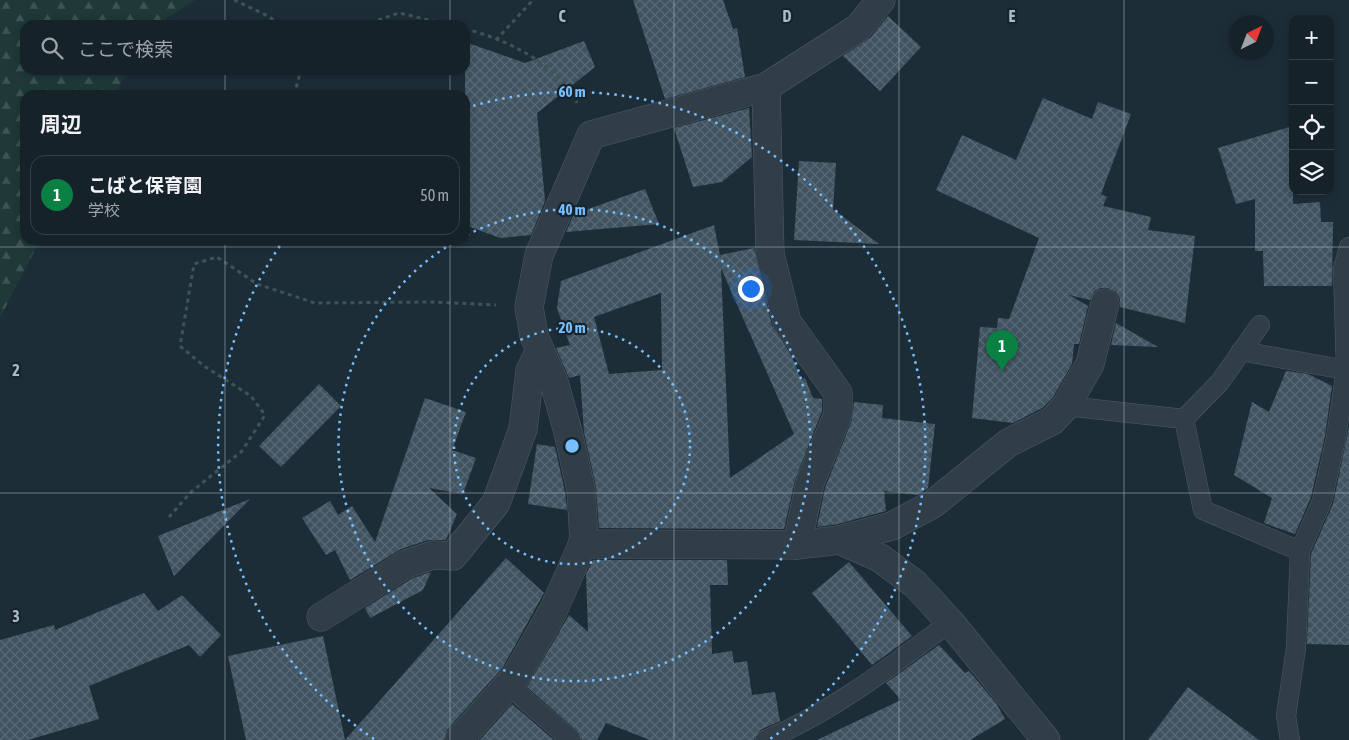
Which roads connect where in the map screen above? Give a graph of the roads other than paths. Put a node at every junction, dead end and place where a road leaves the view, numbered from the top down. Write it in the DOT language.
graph roads {
  1 [pos="881,0"];
  2 [pos="766,87"];
  3 [pos="1349,247"];
  4 [pos="1105,303"];
  5 [pos="1260,325"];
  6 [pos="540,350"];
  7 [pos="1241,351"];
  8 [pos="1346,370"];
  9 [pos="1066,406"];
  10 [pos="1184,419"];
  11 [pos="838,540"];
  12 [pos="582,544"];
  13 [pos="797,545"];
  14 [pos="1300,551"];
  15 [pos="321,617"];
  16 [pos="950,622"];
  17 [pos="508,685"];
  18 [pos="459,740"];
  19 [pos="571,740"];
  20 [pos="765,740"];
  21 [pos="1046,740"];
  22 [pos="1290,740"];
  1 -- 2 [label="street"];
  2 -- 6 [label="street"];
  2 -- 13 [label="street"];
  3 -- 8 [label="lane"];
  4 -- 9 [label="street"];
  5 -- 7 [label="lane"];
  6 -- 12 [label="street"];
  6 -- 15 [label="street"];
  7 -- 8 [label="lane"];
  7 -- 10 [label="lane"];
  8 -- 14 [label="lane"];
  9 -- 10 [label="lane"];
  9 -- 11 [label="street"];
  10 -- 14 [label="lane"];
  11 -- 13 [label="street"];
  11 -- 16 [label="street"];
  12 -- 13 [label="street"];
  12 -- 17 [label="street"];
  14 -- 22 [label="lane"];
  16 -- 20 [label="lane"];
  16 -- 21 [label="street"];
  17 -- 18 [label="street"];
  17 -- 19 [label="lane"];
}
